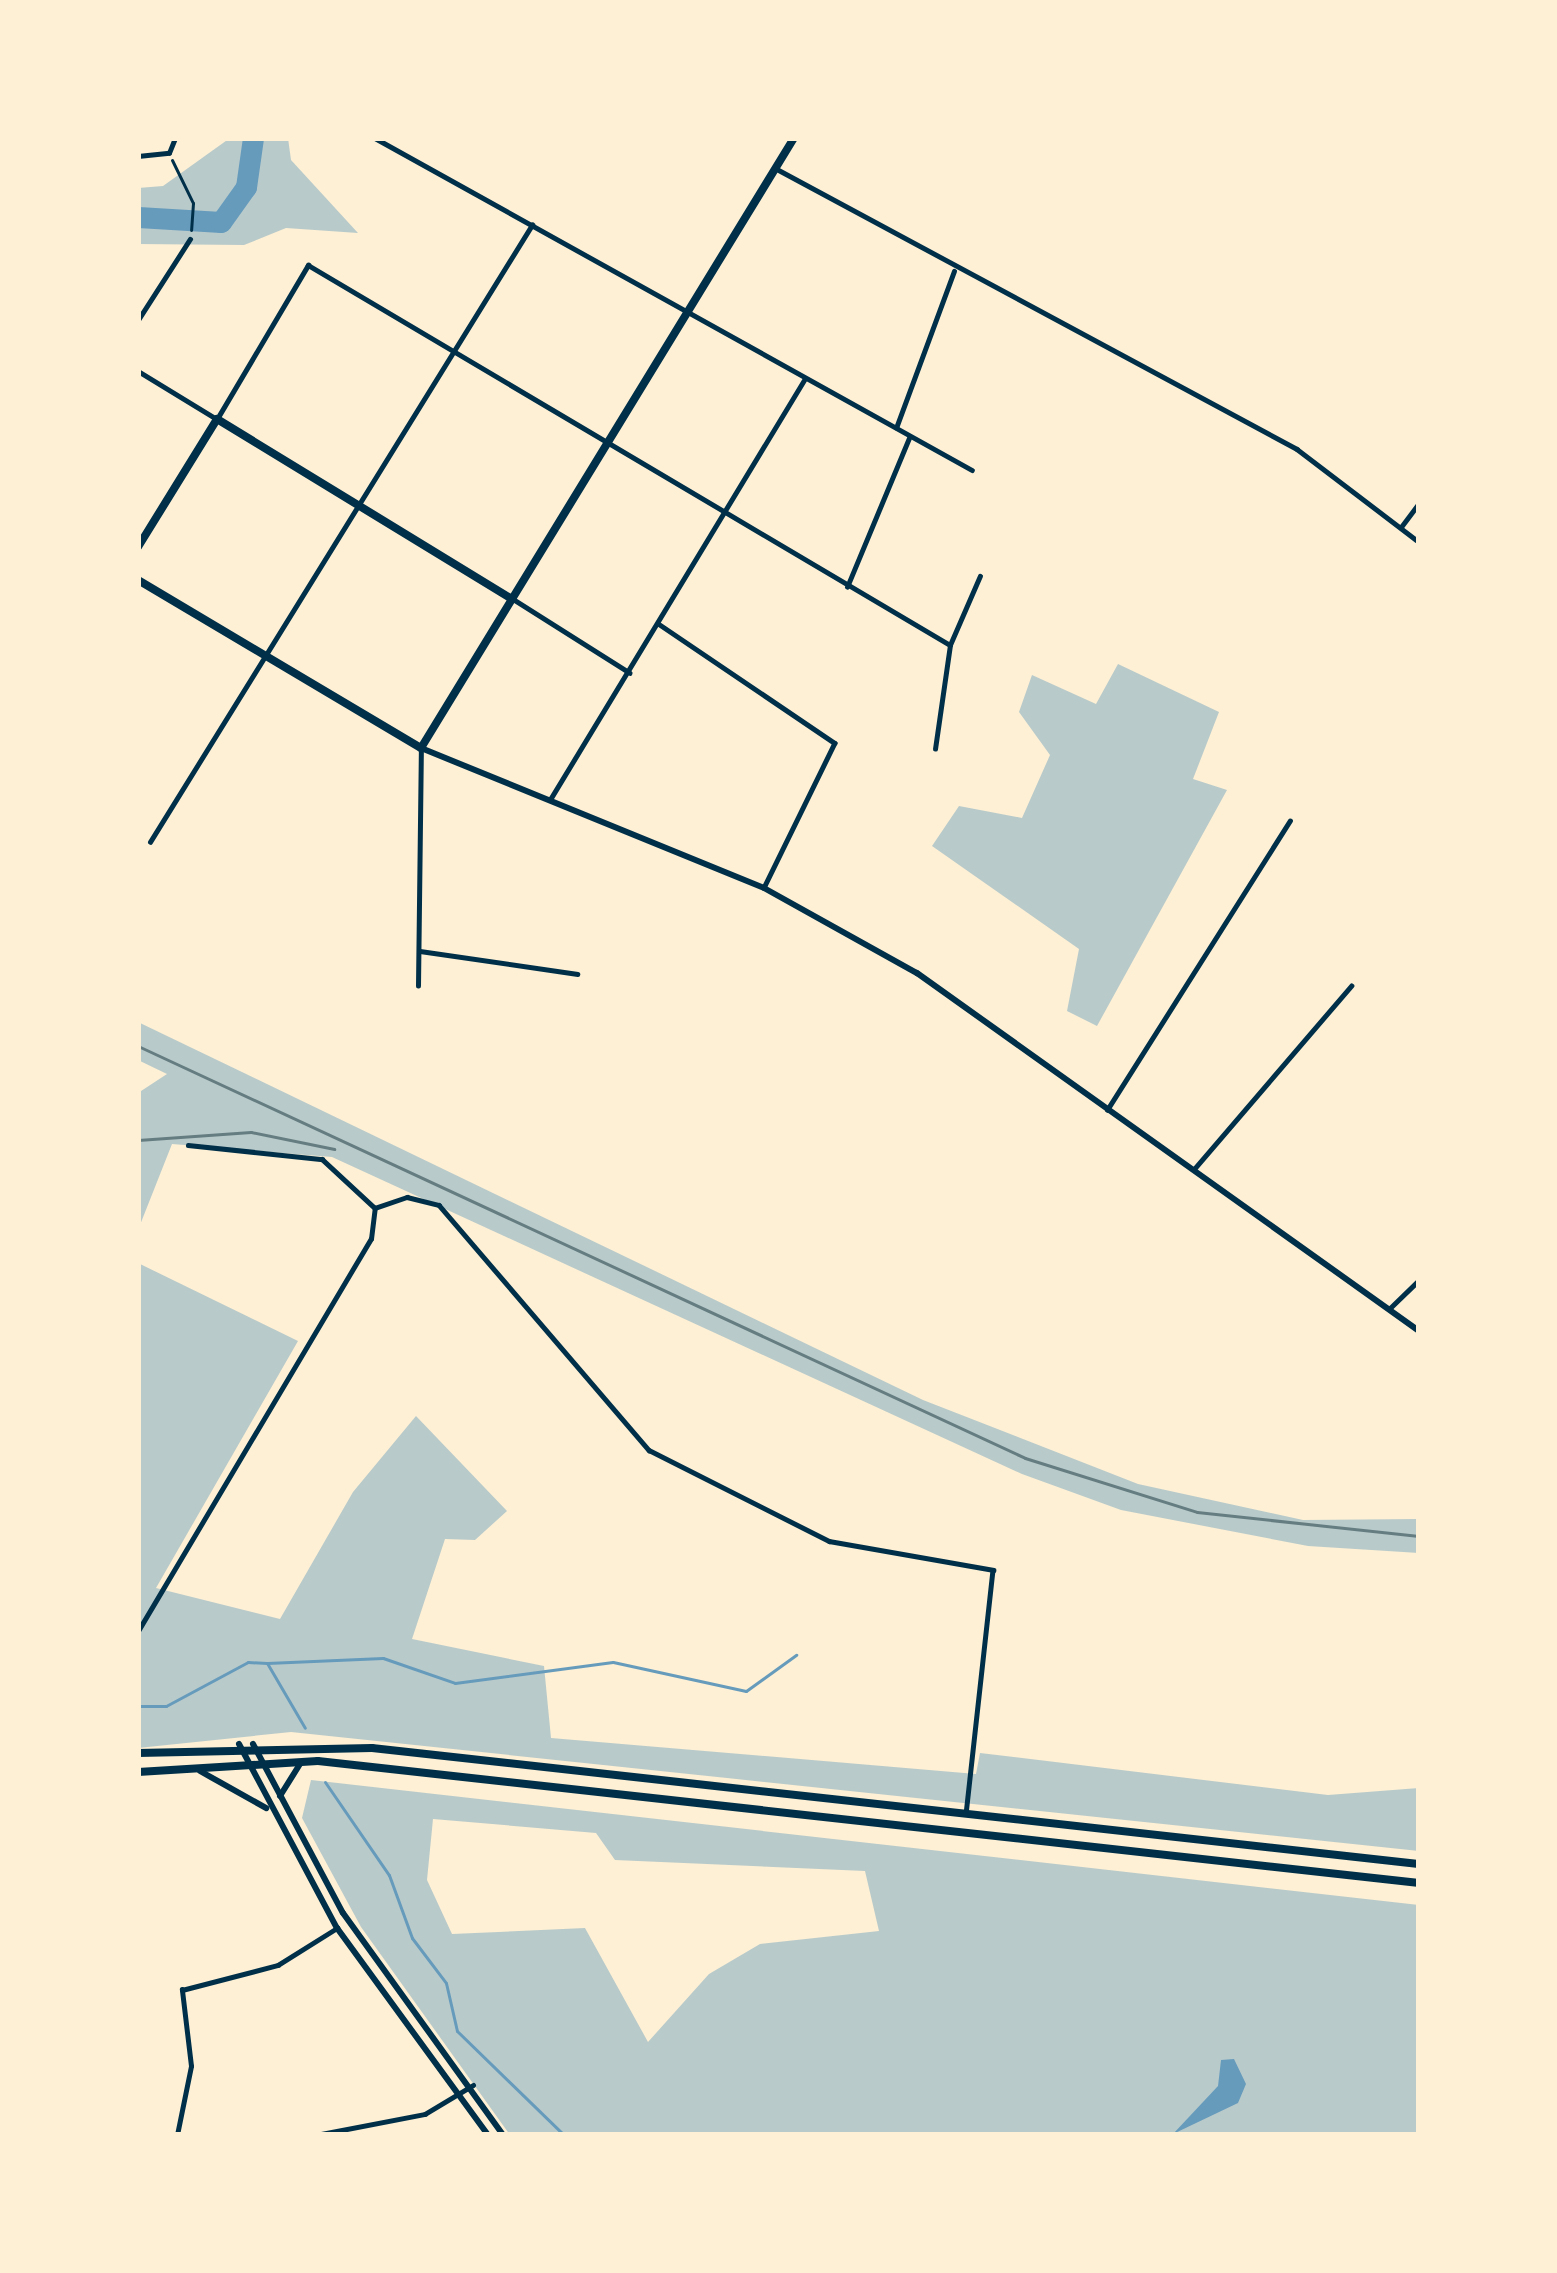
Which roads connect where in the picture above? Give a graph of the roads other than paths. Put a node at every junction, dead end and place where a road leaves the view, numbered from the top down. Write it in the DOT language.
graph roads {
  1 [pos="175,138"];
  2 [pos="375,138"];
  3 [pos="794,138"];
  4 [pos="138,156"];
  5 [pos="775,168"];
  6 [pos="532,225"];
  7 [pos="190,238"];
  8 [pos="954,271"];
  9 [pos="687,311"];
  10 [pos="138,320"];
  11 [pos="452,353"];
  12 [pos="138,371"];
  13 [pos="805,379"];
  14 [pos="217,419"];
  15 [pos="895,430"];
  16 [pos="909,438"];
  17 [pos="606,447"];
  18 [pos="972,470"];
  19 [pos="1419,503"];
  20 [pos="359,505"];
  21 [pos="722,516"];
  22 [pos="1401,527"];
  23 [pos="1419,542"];
  24 [pos="138,547"];
  25 [pos="980,576"];
  26 [pos="138,580"];
  27 [pos="847,587"];
  28 [pos="512,598"];
  29 [pos="658,624"];
  30 [pos="950,645"];
  31 [pos="265,657"];
  32 [pos="629,673"];
  33 [pos="421,748"];
  34 [pos="935,748"];
  35 [pos="551,798"];
  36 [pos="1291,821"];
  37 [pos="150,842"];
  38 [pos="764,888"];
  39 [pos="420,951"];
  40 [pos="578,974"];
  41 [pos="418,986"];
  42 [pos="1351,986"];
  43 [pos="1107,1110"];
  44 [pos="188,1145"];
  45 [pos="1193,1170"];
  46 [pos="375,1208"];
  47 [pos="1419,1280"];
  48 [pos="1389,1309"];
  49 [pos="1419,1331"];
  50 [pos="138,1630"];
  51 [pos="239,1744"];
  52 [pos="253,1744"];
  53 [pos="138,1753"];
  54 [pos="304,1761"];
  55 [pos="247,1762"];
  56 [pos="261,1762"];
  57 [pos="183,1768"];
  58 [pos="138,1772"];
  59 [pos="280,1800"];
  60 [pos="966,1813"];
  61 [pos="272,1814"];
  62 [pos="1419,1864"];
  63 [pos="1419,1883"];
  64 [pos="337,1928"];
  65 [pos="472,2085"];
  66 [pos="462,2092"];
  67 [pos="178,2135"];
  68 [pos="320,2135"];
  69 [pos="488,2135"];
  70 [pos="503,2135"];
  1 -- 4 [label="street"];
  2 -- 6 [label="street"];
  3 -- 5 [label="main road"];
  5 -- 8 [label="street"];
  5 -- 9 [label="main road"];
  6 -- 9 [label="street"];
  6 -- 11 [label="street"];
  7 -- 10 [label="street"];
  8 -- 15 [label="street"];
  8 -- 22 [label="street"];
  9 -- 13 [label="street"];
  9 -- 17 [label="main road"];
  11 -- 14 [label="street"];
  11 -- 17 [label="street"];
  11 -- 20 [label="street"];
  12 -- 14 [label="street"];
  13 -- 15 [label="street"];
  13 -- 21 [label="street"];
  14 -- 20 [label="main road"];
  14 -- 24 [label="main road"];
  15 -- 16 [label="street"];
  16 -- 18 [label="street"];
  16 -- 27 [label="street"];
  17 -- 21 [label="street"];
  17 -- 28 [label="main road"];
  19 -- 22 [label="street"];
  20 -- 28 [label="main road"];
  20 -- 31 [label="street"];
  21 -- 27 [label="street"];
  21 -- 29 [label="street"];
  22 -- 23 [label="street"];
  25 -- 30 [label="street"];
  26 -- 31 [label="main road"];
  27 -- 30 [label="street"];
  28 -- 32 [label="street"];
  28 -- 33 [label="main road"];
  29 -- 32 [label="street"];
  29 -- 38 [label="street"];
  30 -- 34 [label="street"];
  31 -- 33 [label="main road"];
  31 -- 37 [label="street"];
  32 -- 35 [label="street"];
  33 -- 35 [label="street"];
  33 -- 39 [label="street"];
  35 -- 38 [label="street"];
  36 -- 43 [label="street"];
  38 -- 43 [label="street"];
  39 -- 40 [label="street"];
  39 -- 41 [label="street"];
  42 -- 45 [label="street"];
  43 -- 45 [label="street"];
  44 -- 46 [label="street"];
  45 -- 48 [label="street"];
  46 -- 50 [label="street"];
  46 -- 60 [label="street"];
  47 -- 48 [label="street"];
  48 -- 49 [label="street"];
  51 -- 52 [label="main road"];
  51 -- 53 [label="main road"];
  51 -- 55 [label="street"];
  52 -- 56 [label="street"];
  52 -- 60 [label="main road"];
  54 -- 56 [label="main road"];
  54 -- 59 [label="street"];
  54 -- 63 [label="main road"];
  55 -- 56 [label="main road"];
  55 -- 57 [label="main road"];
  55 -- 61 [label="street"];
  56 -- 59 [label="street"];
  57 -- 58 [label="main road"];
  57 -- 61 [label="street"];
  59 -- 65 [label="street"];
  60 -- 62 [label="main road"];
  61 -- 64 [label="street"];
  64 -- 66 [label="street"];
  64 -- 67 [label="street"];
  65 -- 66 [label="street"];
  65 -- 70 [label="street"];
  66 -- 68 [label="street"];
  66 -- 69 [label="street"];
}
